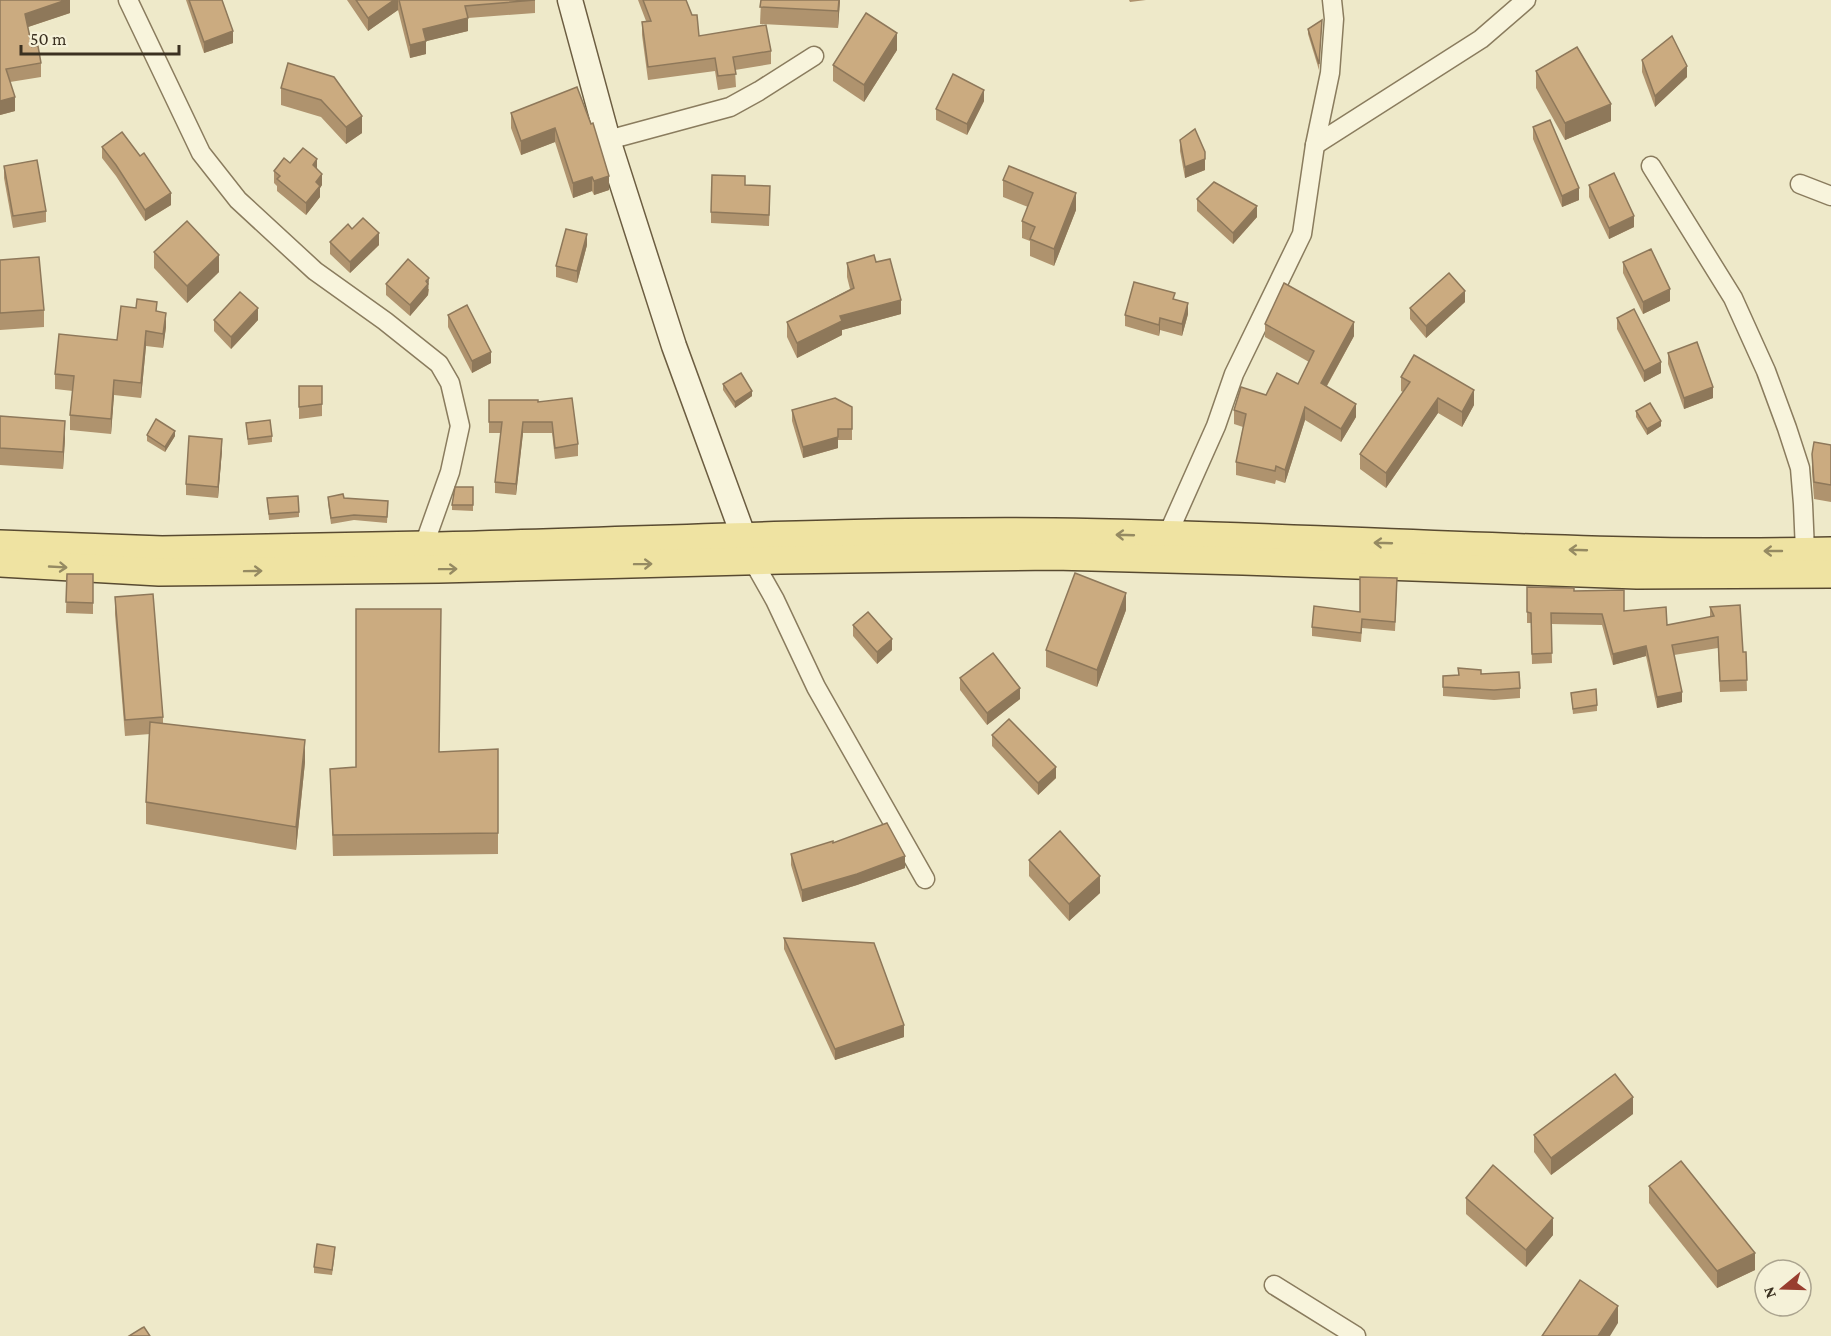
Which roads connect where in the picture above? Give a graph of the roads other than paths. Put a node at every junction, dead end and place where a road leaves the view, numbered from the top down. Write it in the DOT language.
graph roads {
  1 [pos="128,0"];
  2 [pos="570,0"];
  3 [pos="1332,0"];
  4 [pos="1526,0"];
  5 [pos="814,56"];
  6 [pos="608,140"];
  7 [pos="1315,145"];
  8 [pos="1651,166"];
  9 [pos="1800,184"];
  10 [pos="1831,196"];
  11 [pos="1167,536"];
  12 [pos="0,544"];
  13 [pos="424,545"];
  14 [pos="748,549"];
  15 [pos="1818,551"];
  16 [pos="0,563"];
  17 [pos="1637,564"];
  18 [pos="1831,574"];
  19 [pos="925,879"];
  20 [pos="1274,1285"];
  21 [pos="1356,1336"];
  1 -- 13 [label="street"];
  2 -- 6 [label="street"];
  3 -- 7 [label="street"];
  4 -- 7 [label="street"];
  5 -- 6 [label="street"];
  6 -- 14 [label="street"];
  7 -- 11 [label="street"];
  8 -- 15 [label="street"];
  9 -- 10 [label="street"];
  11 -- 14 [label="main road, one-way"];
  17 -- 11 [label="main road, one-way"];
  12 -- 13 [label="main road"];
  13 -- 14 [label="main road"];
  16 -- 14 [label="main road, one-way"];
  14 -- 17 [label="main road"];
  14 -- 19 [label="street"];
  15 -- 17 [label="main road, one-way"];
  17 -- 18 [label="main road"];
  20 -- 21 [label="street"];
}
